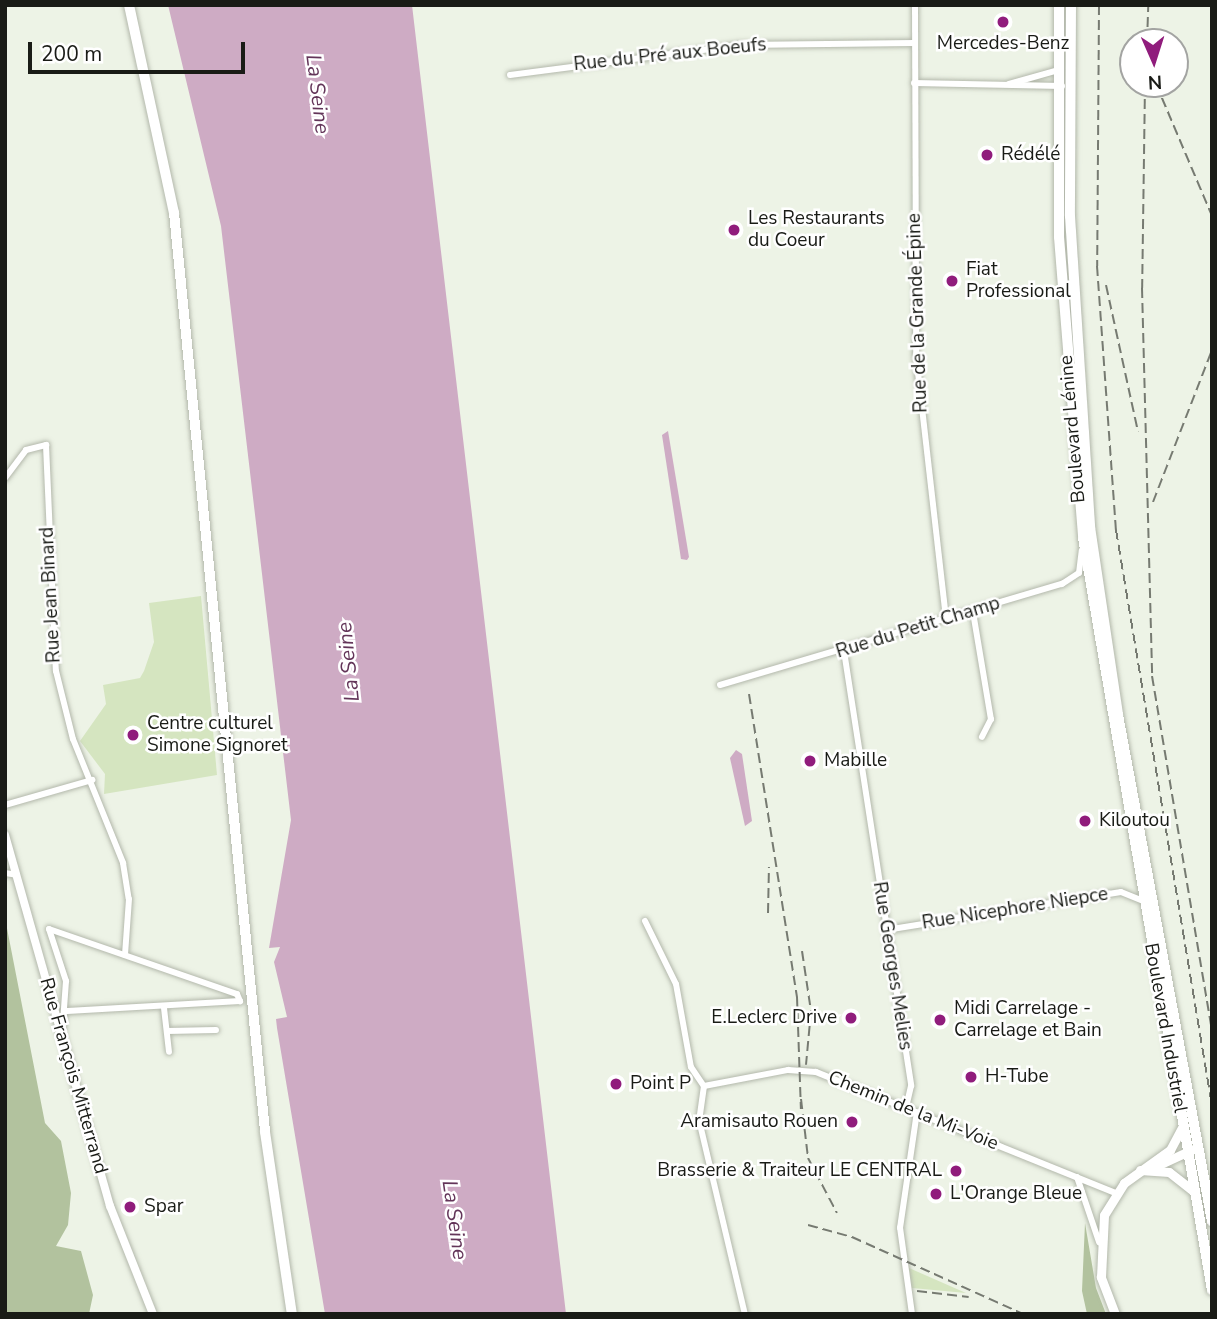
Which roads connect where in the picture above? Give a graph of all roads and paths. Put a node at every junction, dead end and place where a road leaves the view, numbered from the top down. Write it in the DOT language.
graph roads {
  1 [pos="129,5"];
  2 [pos="915,5"];
  3 [pos="1059,5"];
  4 [pos="1071,5"];
  5 [pos="914,43"];
  6 [pos="510,75"];
  7 [pos="1059,82"];
  8 [pos="914,83"];
  9 [pos="1009,84"];
  10 [pos="5,478"];
  11 [pos="1083,538"];
  12 [pos="973,612"];
  13 [pos="946,620"];
  14 [pos="844,651"];
  15 [pos="720,685"];
  16 [pos="982,737"];
  17 [pos="1119,767"];
  18 [pos="1128,773"];
  19 [pos="92,780"];
  20 [pos="5,806"];
  21 [pos="5,835"];
  22 [pos="5,873"];
  23 [pos="17,875"];
  24 [pos="1143,901"];
  25 [pos="645,921"];
  26 [pos="886,930"];
  27 [pos="125,955"];
  28 [pos="164,1008"];
  29 [pos="67,1011"];
  30 [pos="216,1030"];
  31 [pos="167,1031"];
  32 [pos="62,1036"];
  33 [pos="169,1052"];
  34 [pos="704,1086"];
  35 [pos="906,1107"];
  36 [pos="917,1112"];
  37 [pos="1182,1127"];
  38 [pos="1197,1146"];
  39 [pos="1170,1150"];
  40 [pos="1187,1154"];
  41 [pos="1199,1159"];
  42 [pos="1143,1170"];
  43 [pos="1077,1177"];
  44 [pos="1194,1191"];
  45 [pos="1116,1193"];
  46 [pos="1212,1221"];
  47 [pos="1099,1242"];
  48 [pos="1212,1290"];
  49 [pos="153,1314"];
  50 [pos="292,1314"];
  51 [pos="745,1314"];
  52 [pos="912,1314"];
  53 [pos="1115,1314"];
  1 -- 50 [label="main road"];
  2 -- 5 [label="street, Rue de la Grande Épine"];
  3 -- 7 [label="main road, Boulevard Lénine"];
  4 -- 7 [label="main road, Boulevard Lénine"];
  5 -- 6 [label="street, Rue du Pré aux Boeufs"];
  5 -- 8 [label="street, Rue de la Grande Épine"];
  7 -- 9 [label="street"];
  7 -- 9 [label="street"];
  7 -- 11 [label="main road, Boulevard Lénine"];
  7 -- 18 [label="main road, Boulevard Lénine"];
  8 -- 9 [label="street"];
  8 -- 13 [label="street, Rue de la Grande Épine"];
  10 -- 19 [label="street, Rue Jean Binard"];
  11 -- 12 [label="street, Rue du Petit Champ"];
  11 -- 17 [label="main road, Boulevard Lénine"];
  12 -- 13 [label="street, Rue du Petit Champ"];
  12 -- 16 [label="street"];
  13 -- 14 [label="street, Rue du Petit Champ"];
  14 -- 15 [label="street, Rue du Petit Champ"];
  14 -- 26 [label="street, Rue Georges Melies"];
  17 -- 24 [label="main road, Boulevard Industriel"];
  18 -- 38 [label="main road, Boulevard Industriel"];
  19 -- 20 [label="street"];
  19 -- 27 [label="street, Rue Jean Binard"];
  21 -- 23 [label="street, Rue François Mitterrand"];
  22 -- 23 [label="street"];
  23 -- 32 [label="street, Rue François Mitterrand"];
  24 -- 26 [label="street, Rue Nicephore Niepce"];
  24 -- 37 [label="main road, Boulevard Industriel"];
  25 -- 34 [label="street"];
  26 -- 35 [label="street, Rue Georges Melies"];
  27 -- 28 [label="street"];
  27 -- 29 [label="street"];
  28 -- 29 [label="street"];
  28 -- 31 [label="street"];
  29 -- 32 [label="street"];
  30 -- 31 [label="street"];
  31 -- 33 [label="street"];
  32 -- 49 [label="street, Rue François Mitterrand"];
  34 -- 35 [label="street, Chemin de la Mi-Voie"];
  34 -- 51 [label="street"];
  35 -- 36 [label="street, Chemin de la Mi-Voie"];
  36 -- 43 [label="street, Chemin de la Mi-Voie"];
  36 -- 52 [label="street"];
  37 -- 39 [label="main road"];
  37 -- 40 [label="main road, Boulevard Industriel"];
  38 -- 40 [label="main road"];
  38 -- 41 [label="main road, Boulevard Industriel"];
  39 -- 40 [label="main road"];
  39 -- 42 [label="main road"];
  40 -- 41 [label="main road"];
  40 -- 42 [label="main road"];
  40 -- 44 [label="main road, Boulevard Industriel"];
  41 -- 46 [label="main road, Boulevard Industriel"];
  42 -- 44 [label="main road"];
  42 -- 45 [label="main road"];
  43 -- 45 [label="street, Chemin de la Mi-Voie"];
  43 -- 47 [label="street"];
  44 -- 48 [label="main road, Boulevard Industriel"];
  45 -- 47 [label="main road"];
  47 -- 53 [label="main road"];
}
